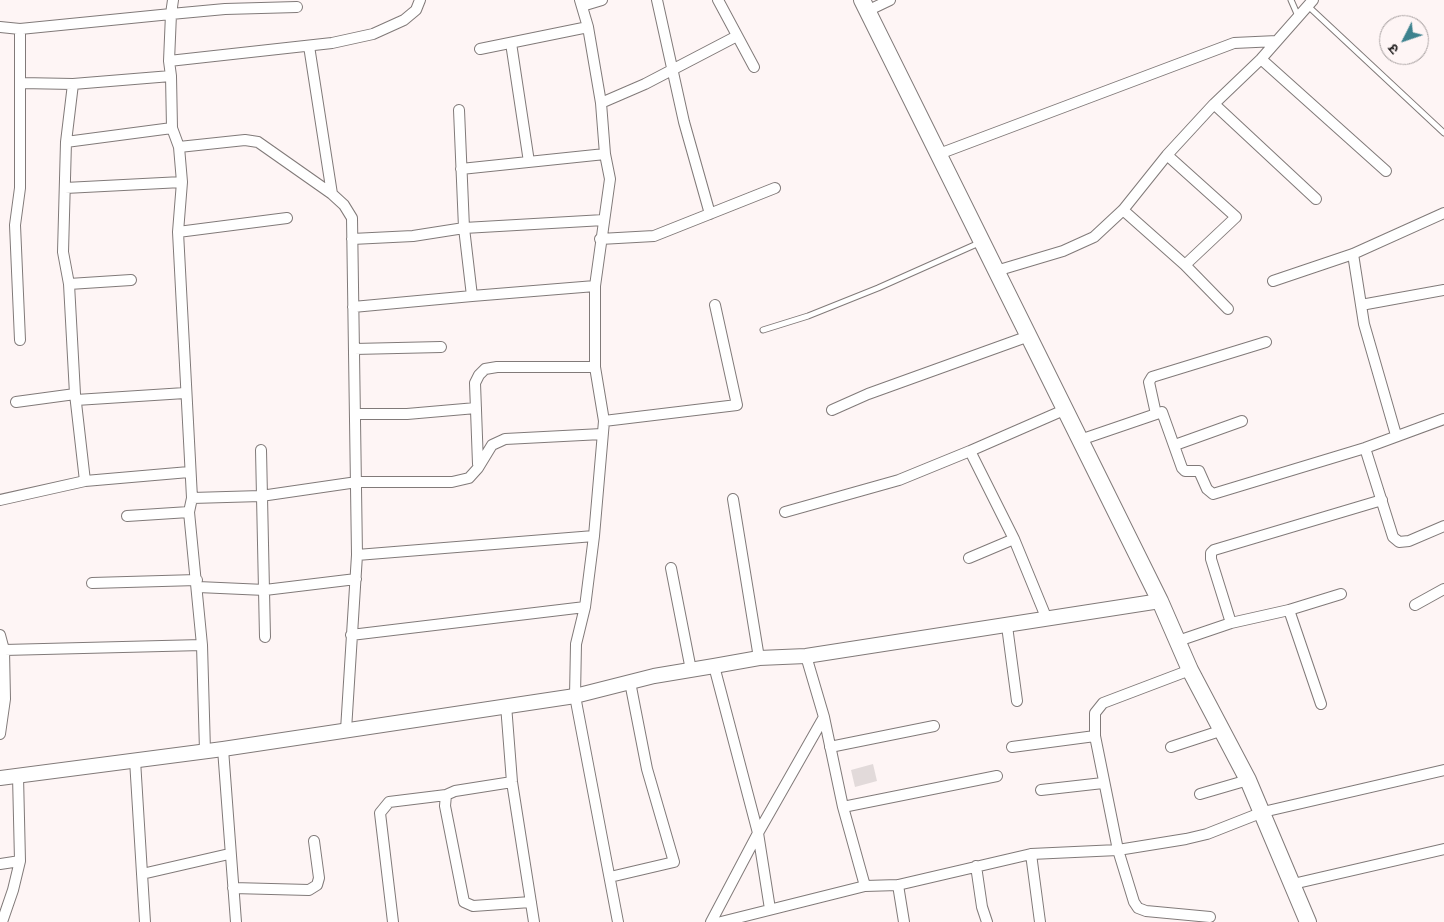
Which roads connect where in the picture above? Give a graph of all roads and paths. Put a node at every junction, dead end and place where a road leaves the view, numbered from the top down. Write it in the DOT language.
graph roads {
  1 [pos="173,0"];
  2 [pos="420,0"];
  3 [pos="602,0"];
  4 [pos="657,0"];
  5 [pos="718,0"];
  6 [pos="890,0"];
  7 [pos="1291,0"];
  8 [pos="581,3"];
  9 [pos="1311,3"];
  10 [pos="865,5"];
  11 [pos="297,7"];
  12 [pos="171,14"];
  13 [pos="1299,17"];
  14 [pos="0,27"];
  15 [pos="588,27"];
  16 [pos="20,29"];
  17 [pos="737,36"];
  18 [pos="1277,41"];
  19 [pos="511,43"];
  20 [pos="309,46"];
  21 [pos="480,49"];
  22 [pos="1261,59"];
  23 [pos="169,61"];
  24 [pos="754,67"];
  25 [pos="673,69"];
  26 [pos="171,76"];
  27 [pos="21,83"];
  28 [pos="73,84"];
  29 [pos="601,103"];
  30 [pos="1214,104"];
  31 [pos="459,110"];
  32 [pos="172,128"];
  33 [pos="1444,133"];
  34 [pos="66,142"];
  35 [pos="179,147"];
  36 [pos="605,154"];
  37 [pos="939,154"];
  38 [pos="1167,155"];
  39 [pos="529,162"];
  40 [pos="462,169"];
  41 [pos="1386,171"];
  42 [pos="182,182"];
  43 [pos="65,188"];
  44 [pos="775,188"];
  45 [pos="332,194"];
  46 [pos="1316,199"];
  47 [pos="1123,210"];
  48 [pos="1444,213"];
  49 [pos="710,214"];
  50 [pos="288,218"];
  51 [pos="604,220"];
  52 [pos="464,228"];
  53 [pos="178,232"];
  54 [pos="352,239"];
  55 [pos="600,239"];
  56 [pos="982,242"];
  57 [pos="1353,254"];
  58 [pos="1185,265"];
  59 [pos="996,271"];
  60 [pos="131,280"];
  61 [pos="1273,281"];
  62 [pos="69,284"];
  63 [pos="595,286"];
  64 [pos="1444,290"];
  65 [pos="472,296"];
  66 [pos="715,305"];
  67 [pos="1361,305"];
  68 [pos="353,308"];
  69 [pos="1228,309"];
  70 [pos="763,330"];
  71 [pos="1028,336"];
  72 [pos="20,340"];
  73 [pos="1266,342"];
  74 [pos="441,347"];
  75 [pos="354,349"];
  76 [pos="595,367"];
  77 [pos="185,393"];
  78 [pos="75,397"];
  79 [pos="16,402"];
  80 [pos="476,408"];
  81 [pos="832,410"];
  82 [pos="1064,410"];
  83 [pos="355,414"];
  84 [pos="1156,414"];
  85 [pos="1444,419"];
  86 [pos="604,421"];
  87 [pos="1242,421"];
  88 [pos="602,434"];
  89 [pos="1396,435"];
  90 [pos="1080,440"];
  91 [pos="1175,445"];
  92 [pos="1364,448"];
  93 [pos="261,450"];
  94 [pos="970,451"];
  95 [pos="478,468"];
  96 [pos="189,472"];
  97 [pos="85,481"];
  98 [pos="357,482"];
  99 [pos="261,496"];
  100 [pos="192,498"];
  101 [pos="733,499"];
  102 [pos="0,500"];
  103 [pos="1382,500"];
  104 [pos="189,512"];
  105 [pos="785,512"];
  106 [pos="127,516"];
  107 [pos="1444,526"];
  108 [pos="594,536"];
  109 [pos="1014,539"];
  110 [pos="357,555"];
  111 [pos="969,558"];
  112 [pos="671,568"];
  113 [pos="356,579"];
  114 [pos="92,583"];
  115 [pos="197,583"];
  116 [pos="1444,589"];
  117 [pos="265,590"];
  118 [pos="1341,594"];
  119 [pos="1160,601"];
  120 [pos="1415,605"];
  121 [pos="585,607"];
  122 [pos="1289,610"];
  123 [pos="1046,617"];
  124 [pos="1231,623"];
  125 [pos="1007,626"];
  126 [pos="0,635"];
  127 [pos="351,636"];
  128 [pos="265,637"];
  129 [pos="1178,641"];
  130 [pos="202,645"];
  131 [pos="4,650"];
  132 [pos="806,656"];
  133 [pos="758,658"];
  134 [pos="714,666"];
  135 [pos="691,670"];
  136 [pos="1190,670"];
  137 [pos="630,682"];
  138 [pos="575,696"];
  139 [pos="1017,701"];
  140 [pos="1321,704"];
  141 [pos="506,705"];
  142 [pos="824,718"];
  143 [pos="934,726"];
  144 [pos="346,730"];
  145 [pos="1224,730"];
  146 [pos="0,734"];
  147 [pos="1095,736"];
  148 [pos="1012,747"];
  149 [pos="1171,747"];
  150 [pos="830,748"];
  151 [pos="223,749"];
  152 [pos="206,751"];
  153 [pos="135,760"];
  154 [pos="1444,770"];
  155 [pos="18,776"];
  156 [pos="997,776"];
  157 [pos="0,778"];
  158 [pos="1248,780"];
  159 [pos="512,782"];
  160 [pos="1102,783"];
  161 [pos="1041,790"];
  162 [pos="1200,794"];
  163 [pos="446,795"];
  164 [pos="843,807"];
  165 [pos="1263,812"];
  166 [pos="758,833"];
  167 [pos="314,841"];
  168 [pos="1444,849"];
  169 [pos="1118,850"];
  170 [pos="229,854"];
  171 [pos="1031,854"];
  172 [pos="20,861"];
  173 [pos="0,864"];
  174 [pos="976,866"];
  175 [pos="142,874"];
  176 [pos="610,877"];
  177 [pos="1293,884"];
  178 [pos="898,885"];
  179 [pos="865,886"];
  180 [pos="233,888"];
  181 [pos="531,902"];
  182 [pos="770,909"];
  183 [pos="1210,917"];
  184 [pos="2,922"];
  185 [pos="144,922"];
  186 [pos="236,922"];
  187 [pos="393,922"];
  188 [pos="534,922"];
  189 [pos="618,922"];
  190 [pos="711,922"];
  191 [pos="721,922"];
  192 [pos="904,922"];
  193 [pos="987,922"];
  194 [pos="1040,922"];
  195 [pos="1308,922"];
  1 -- 12 [label="street"];
  2 -- 20 [label="street"];
  3 -- 8 [label="street"];
  4 -- 25 [label="street"];
  5 -- 17 [label="street"];
  6 -- 10 [label="street"];
  7 -- 13 [label="lane"];
  8 -- 15 [label="street"];
  9 -- 13 [label="street"];
  9 -- 33 [label="lane"];
  10 -- 37 [label="main road"];
  11 -- 12 [label="street"];
  12 -- 16 [label="street"];
  12 -- 23 [label="street"];
  13 -- 18 [label="street"];
  14 -- 16 [label="street"];
  15 -- 19 [label="street"];
  15 -- 29 [label="street"];
  16 -- 27 [label="street"];
  17 -- 24 [label="street"];
  17 -- 25 [label="street"];
  18 -- 22 [label="street"];
  18 -- 37 [label="street"];
  19 -- 21 [label="street"];
  19 -- 39 [label="street"];
  20 -- 23 [label="street"];
  20 -- 45 [label="street"];
  22 -- 30 [label="street"];
  22 -- 41 [label="street"];
  23 -- 26 [label="street"];
  25 -- 29 [label="street"];
  25 -- 49 [label="street"];
  26 -- 28 [label="street"];
  26 -- 32 [label="street"];
  27 -- 28 [label="street"];
  27 -- 72 [label="street"];
  28 -- 34 [label="street"];
  29 -- 36 [label="street"];
  30 -- 38 [label="street"];
  30 -- 46 [label="street"];
  31 -- 40 [label="street"];
  32 -- 34 [label="street"];
  32 -- 35 [label="street"];
  34 -- 43 [label="street"];
  35 -- 42 [label="street"];
  35 -- 45 [label="street"];
  36 -- 39 [label="street"];
  36 -- 51 [label="street"];
  37 -- 56 [label="main road"];
  38 -- 47 [label="street"];
  38 -- 58 [label="street"];
  39 -- 40 [label="street"];
  40 -- 52 [label="street"];
  42 -- 43 [label="street"];
  42 -- 53 [label="street"];
  43 -- 62 [label="street"];
  44 -- 49 [label="street"];
  45 -- 54 [label="street"];
  47 -- 58 [label="street"];
  47 -- 59 [label="street"];
  48 -- 57 [label="street"];
  49 -- 55 [label="street"];
  50 -- 53 [label="street"];
  51 -- 52 [label="street"];
  51 -- 55 [label="street"];
  52 -- 54 [label="street"];
  52 -- 65 [label="street"];
  53 -- 77 [label="street"];
  54 -- 68 [label="street"];
  55 -- 63 [label="street"];
  56 -- 59 [label="main road"];
  56 -- 70 [label="lane"];
  57 -- 61 [label="street"];
  57 -- 67 [label="street"];
  58 -- 69 [label="street"];
  59 -- 71 [label="main road"];
  60 -- 62 [label="street"];
  62 -- 78 [label="street"];
  63 -- 65 [label="street"];
  63 -- 76 [label="street"];
  64 -- 67 [label="street"];
  65 -- 68 [label="street"];
  66 -- 86 [label="street"];
  67 -- 89 [label="street"];
  68 -- 75 [label="street"];
  71 -- 81 [label="street"];
  71 -- 82 [label="main road"];
  73 -- 84 [label="street"];
  74 -- 75 [label="street"];
  75 -- 83 [label="street"];
  76 -- 80 [label="street"];
  76 -- 86 [label="street"];
  77 -- 78 [label="street"];
  77 -- 96 [label="street"];
  78 -- 79 [label="street"];
  78 -- 97 [label="street"];
  80 -- 83 [label="street"];
  80 -- 95 [label="street"];
  82 -- 90 [label="main road"];
  82 -- 94 [label="street"];
  83 -- 98 [label="street"];
  84 -- 90 [label="street"];
  84 -- 91 [label="street"];
  85 -- 89 [label="street"];
  86 -- 88 [label="street"];
  87 -- 91 [label="street"];
  88 -- 95 [label="street"];
  88 -- 108 [label="street"];
  89 -- 92 [label="street"];
  90 -- 119 [label="main road"];
  91 -- 92 [label="street"];
  92 -- 103 [label="street"];
  93 -- 99 [label="street"];
  94 -- 105 [label="street"];
  94 -- 109 [label="street"];
  95 -- 98 [label="street"];
  96 -- 97 [label="street"];
  96 -- 100 [label="street"];
  97 -- 102 [label="street"];
  98 -- 99 [label="street"];
  98 -- 110 [label="street"];
  99 -- 100 [label="street"];
  99 -- 117 [label="street"];
  100 -- 104 [label="street"];
  101 -- 133 [label="street"];
  103 -- 107 [label="street"];
  103 -- 124 [label="street"];
  104 -- 106 [label="street"];
  104 -- 115 [label="street"];
  108 -- 110 [label="street"];
  108 -- 121 [label="street"];
  109 -- 111 [label="street"];
  109 -- 123 [label="street"];
  110 -- 113 [label="street"];
  112 -- 135 [label="street"];
  113 -- 117 [label="street"];
  113 -- 127 [label="street"];
  114 -- 115 [label="street"];
  115 -- 117 [label="street"];
  115 -- 130 [label="street"];
  116 -- 120 [label="street"];
  117 -- 128 [label="street"];
  118 -- 122 [label="street"];
  119 -- 123 [label="street"];
  119 -- 129 [label="main road"];
  121 -- 127 [label="street"];
  121 -- 138 [label="street"];
  122 -- 124 [label="street"];
  122 -- 140 [label="street"];
  123 -- 125 [label="street"];
  124 -- 129 [label="street"];
  125 -- 132 [label="street"];
  125 -- 139 [label="street"];
  126 -- 131 [label="street"];
  127 -- 144 [label="street"];
  129 -- 136 [label="main road"];
  130 -- 131 [label="street"];
  130 -- 152 [label="street"];
  131 -- 146 [label="street"];
  132 -- 133 [label="street"];
  132 -- 142 [label="street"];
  133 -- 134 [label="street"];
  134 -- 135 [label="street"];
  134 -- 166 [label="street"];
  135 -- 137 [label="street"];
  136 -- 145 [label="main road"];
  136 -- 147 [label="street"];
  137 -- 138 [label="street"];
  137 -- 176 [label="street"];
  138 -- 141 [label="street"];
  138 -- 176 [label="street"];
  141 -- 144 [label="street"];
  141 -- 159 [label="street"];
  142 -- 150 [label="street"];
  142 -- 166 [label="street"];
  143 -- 150 [label="street"];
  144 -- 151 [label="street"];
  145 -- 149 [label="street"];
  145 -- 158 [label="main road"];
  147 -- 148 [label="street"];
  147 -- 160 [label="street"];
  150 -- 164 [label="street"];
  151 -- 152 [label="street"];
  151 -- 170 [label="street"];
  152 -- 153 [label="street"];
  153 -- 155 [label="street"];
  153 -- 175 [label="street"];
  154 -- 165 [label="street"];
  155 -- 157 [label="street"];
  155 -- 172 [label="street"];
  156 -- 164 [label="street"];
  158 -- 162 [label="street"];
  158 -- 165 [label="main road"];
  159 -- 163 [label="street"];
  159 -- 181 [label="street"];
  160 -- 161 [label="street"];
  160 -- 169 [label="street"];
  163 -- 181 [label="street"];
  163 -- 187 [label="street"];
  164 -- 179 [label="street"];
  165 -- 169 [label="street"];
  165 -- 177 [label="main road"];
  166 -- 182 [label="street"];
  166 -- 190 [label="street"];
  167 -- 180 [label="street"];
  168 -- 177 [label="street"];
  169 -- 171 [label="street"];
  169 -- 183 [label="street"];
  170 -- 175 [label="street"];
  170 -- 180 [label="street"];
  171 -- 174 [label="street"];
  171 -- 194 [label="street"];
  172 -- 173 [label="street"];
  172 -- 184 [label="street"];
  174 -- 178 [label="street"];
  174 -- 193 [label="street"];
  175 -- 185 [label="street"];
  176 -- 189 [label="street"];
  177 -- 195 [label="main road"];
  178 -- 179 [label="street"];
  178 -- 192 [label="street"];
  179 -- 182 [label="street"];
  180 -- 186 [label="street"];
  181 -- 188 [label="street"];
  182 -- 191 [label="street"];
}
